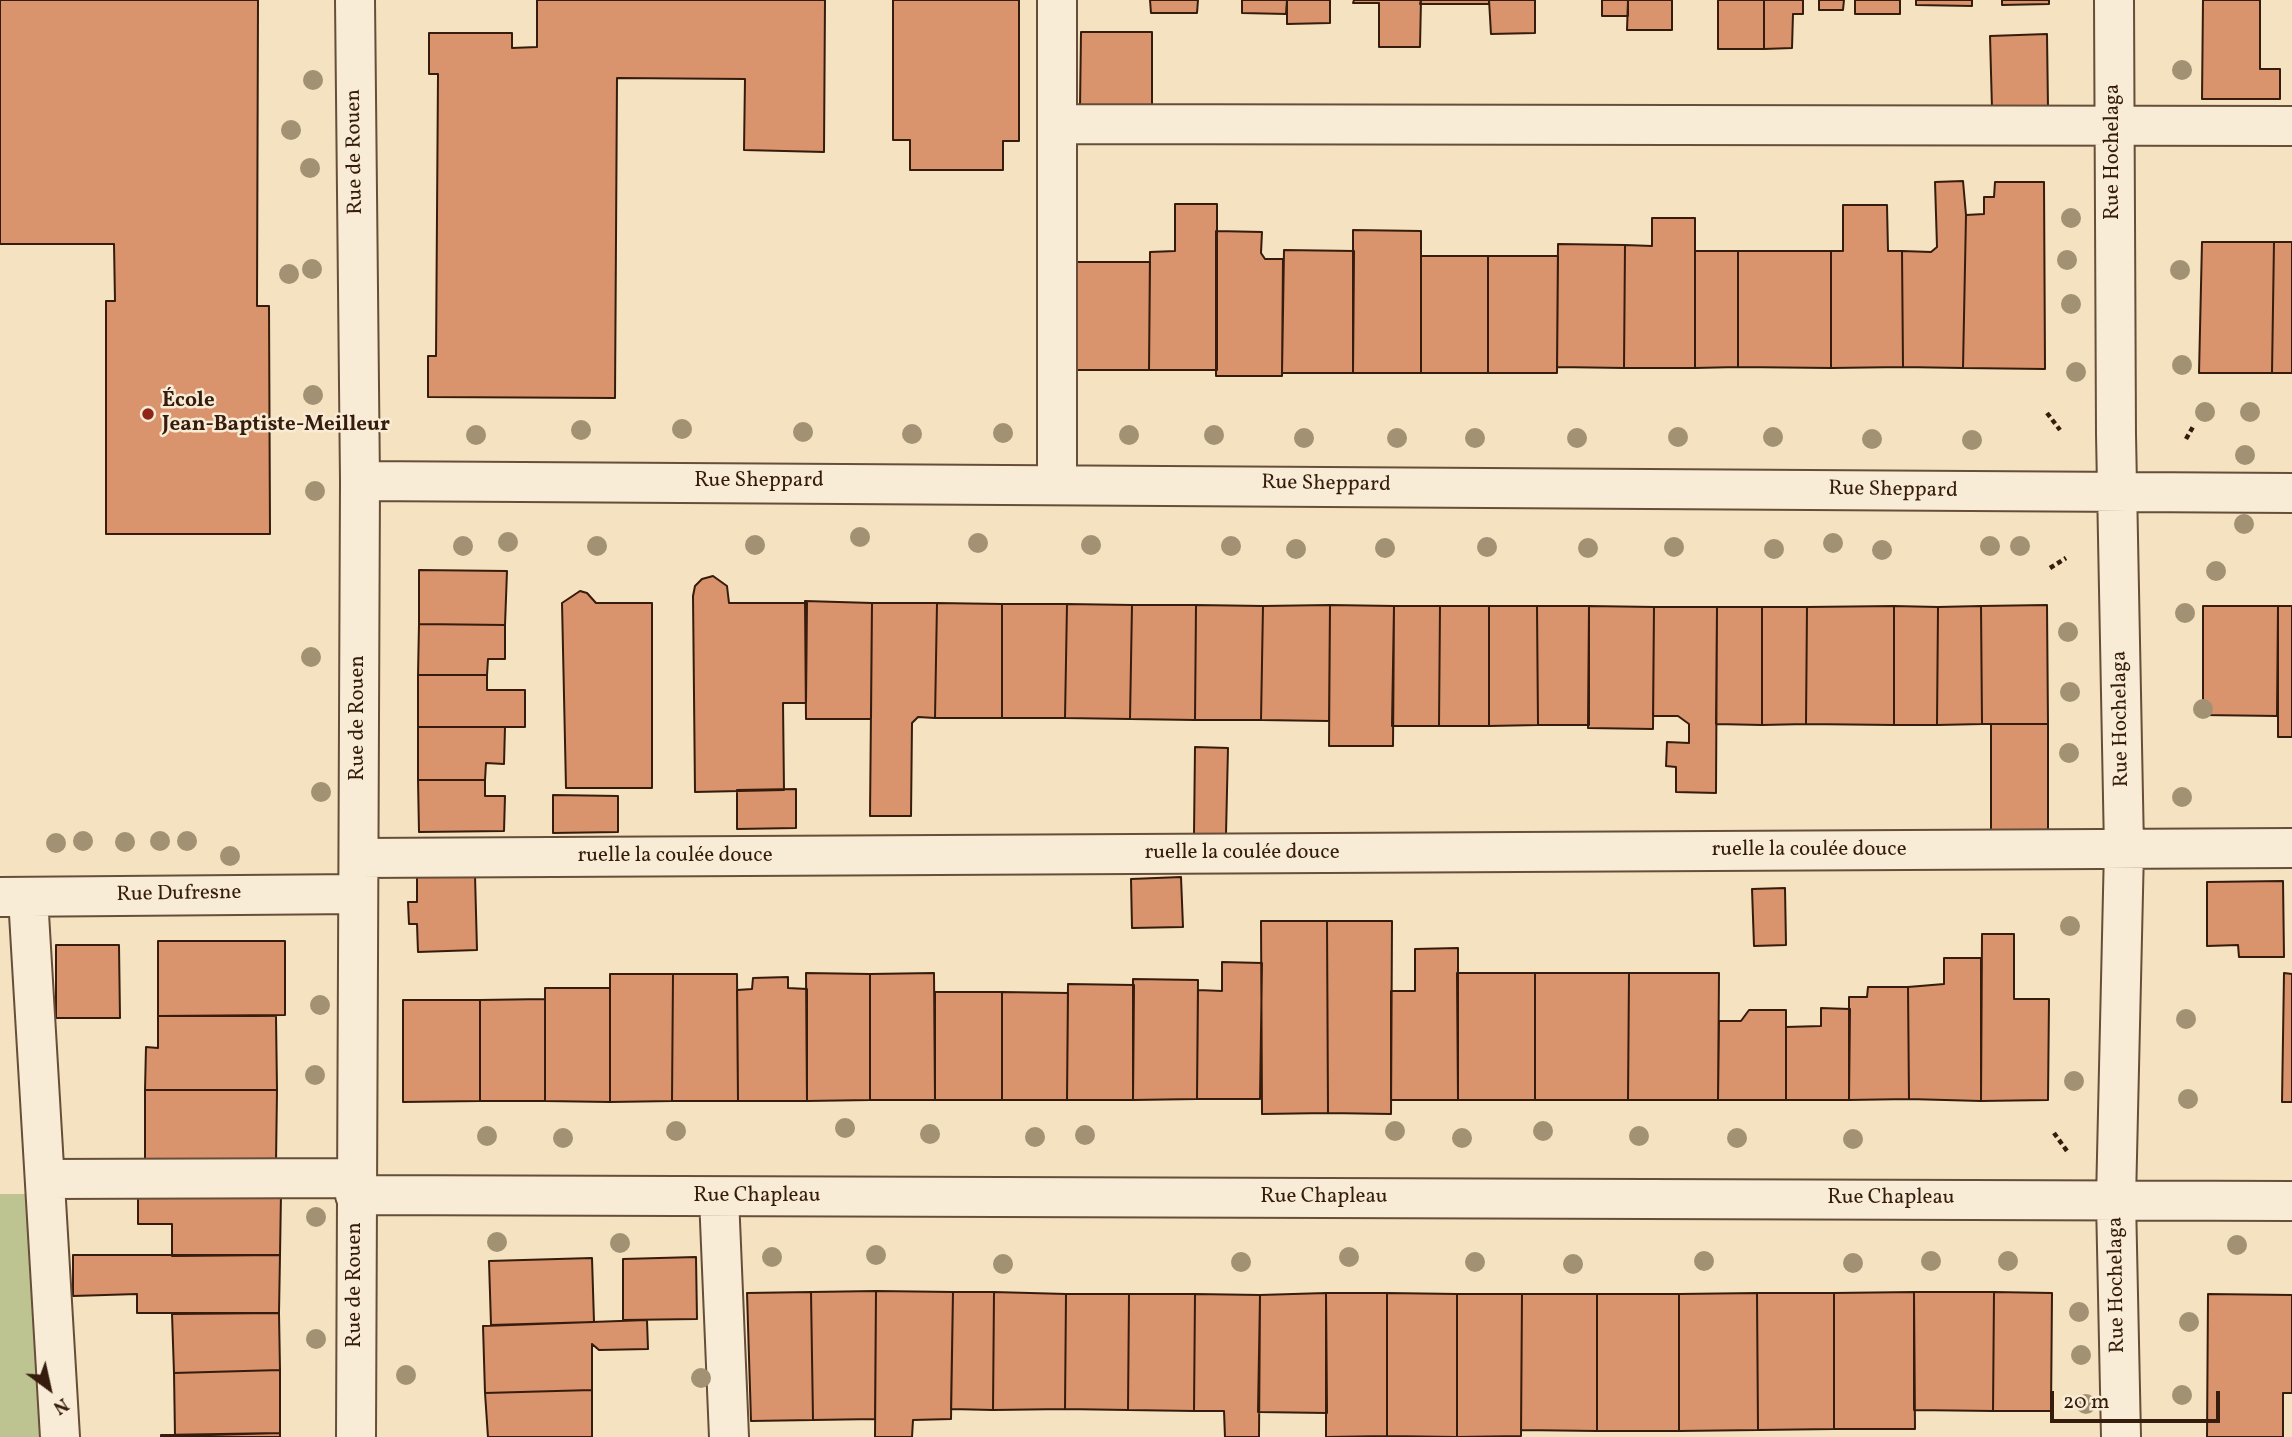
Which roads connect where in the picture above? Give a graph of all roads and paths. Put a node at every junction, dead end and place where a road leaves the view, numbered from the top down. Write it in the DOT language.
graph roads {
  1 [pos="355,0"];
  2 [pos="1058,0"];
  3 [pos="2114,0"];
  4 [pos="1059,124"];
  5 [pos="2292,126"];
  6 [pos="2114,127"];
  7 [pos="2048,412"];
  8 [pos="2194,425"];
  9 [pos="2060,430"];
  10 [pos="2186,439"];
  11 [pos="360,481"];
  12 [pos="1056,483"];
  13 [pos="2118,492"];
  14 [pos="2292,493"];
  15 [pos="2066,558"];
  16 [pos="2050,568"];
  17 [pos="2292,848"];
  18 [pos="2124,849"];
  19 [pos="358,876"];
  20 [pos="14,897"];
  21 [pos="2054,1133"];
  22 [pos="2068,1152"];
  23 [pos="47,1179"];
  24 [pos="355,1187"];
  25 [pos="719,1197"];
  26 [pos="2116,1200"];
  27 [pos="2292,1201"];
  28 [pos="60,1437"];
  29 [pos="356,1437"];
  30 [pos="729,1437"];
  31 [pos="2121,1437"];
  1 -- 11 [label="street, Rue de Rouen"];
  2 -- 4 [label="street"];
  3 -- 6 [label="street, Rue Hochelaga"];
  4 -- 6 [label="street"];
  4 -- 12 [label="street"];
  5 -- 6 [label="street"];
  6 -- 13 [label="street, Rue Hochelaga"];
  7 -- 9 [label="path"];
  8 -- 10 [label="path"];
  11 -- 12 [label="street, Rue Sheppard"];
  11 -- 19 [label="street, Rue de Rouen"];
  12 -- 13 [label="street, Rue Sheppard"];
  13 -- 14 [label="street, Rue Sheppard"];
  13 -- 18 [label="street, Rue Hochelaga"];
  15 -- 16 [label="path"];
  17 -- 18 [label="street, ruelle la coulée douce"];
  18 -- 19 [label="street, ruelle la coulée douce"];
  18 -- 26 [label="street, Rue Hochelaga"];
  19 -- 20 [label="street, Rue Dufresne"];
  19 -- 24 [label="street, Rue de Rouen"];
  20 -- 23 [label="street"];
  21 -- 22 [label="path"];
  23 -- 24 [label="street, Rue Chapleau"];
  23 -- 28 [label="street"];
  24 -- 25 [label="street, Rue Chapleau"];
  24 -- 29 [label="street, Rue de Rouen"];
  25 -- 26 [label="street, Rue Chapleau"];
  25 -- 30 [label="street"];
  26 -- 27 [label="street, Rue Chapleau"];
  26 -- 31 [label="street, Rue Hochelaga"];
}
